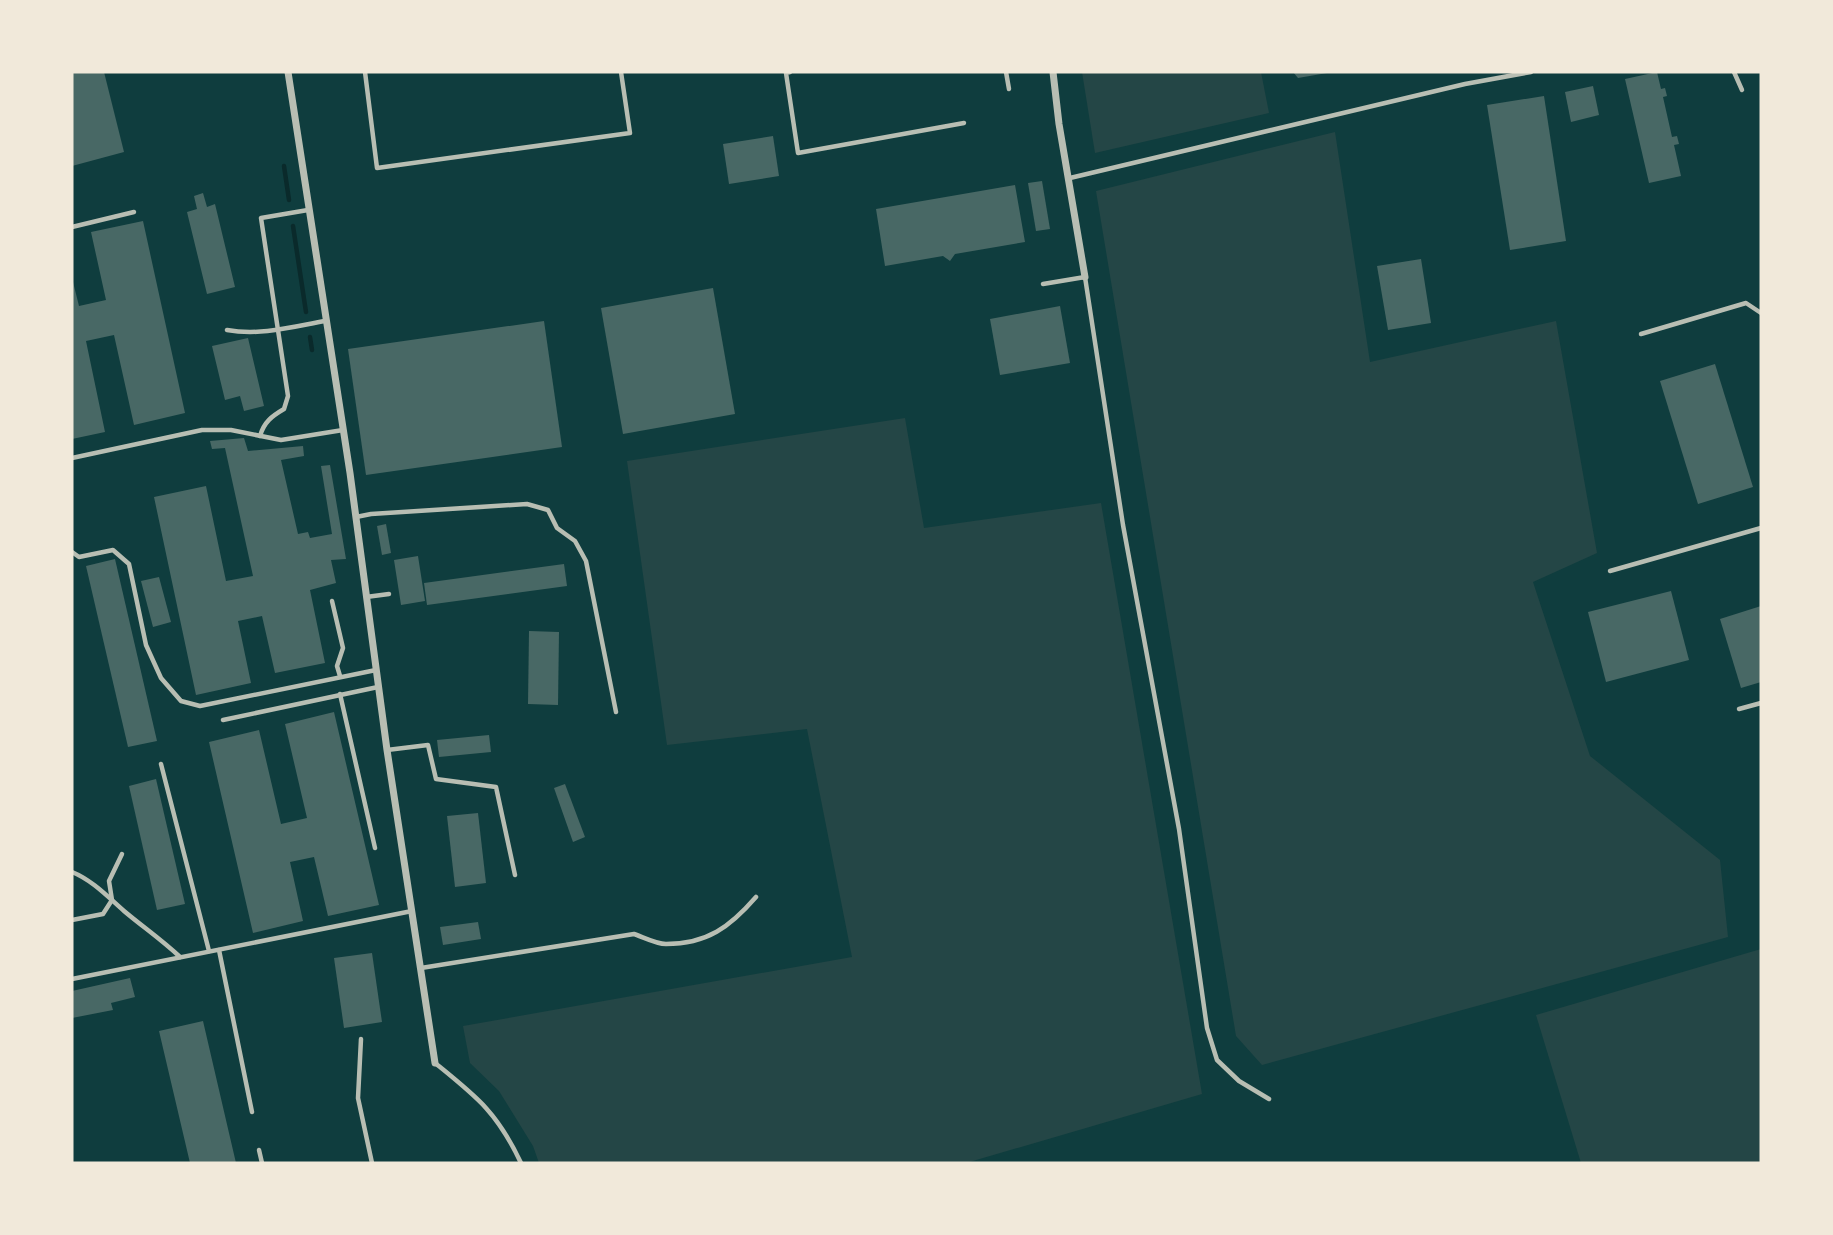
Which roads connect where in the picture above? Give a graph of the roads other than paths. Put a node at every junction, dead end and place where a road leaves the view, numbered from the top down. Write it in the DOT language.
graph roads {
  1 [pos="288,72"];
  2 [pos="365,72"];
  3 [pos="621,72"];
  4 [pos="790,72"];
  5 [pos="1006,72"];
  6 [pos="1053,72"];
  7 [pos="1531,72"];
  8 [pos="1734,72"];
  9 [pos="1009,89"];
  10 [pos="1742,90"];
  11 [pos="964,123"];
  12 [pos="1070,177"];
  13 [pos="308,210"];
  14 [pos="134,212"];
  15 [pos="72,227"];
  16 [pos="1085,277"];
  17 [pos="1044,284"];
  18 [pos="1761,313"];
  19 [pos="325,321"];
  20 [pos="227,330"];
  21 [pos="278,330"];
  22 [pos="1641,334"];
  23 [pos="343,430"];
  24 [pos="260,436"];
  25 [pos="72,458"];
  26 [pos="355,517"];
  27 [pos="1761,528"];
  28 [pos="72,552"];
  29 [pos="1610,571"];
  30 [pos="389,594"];
  31 [pos="366,598"];
  32 [pos="332,601"];
  33 [pos="376,670"];
  34 [pos="340,676"];
  35 [pos="379,687"];
  36 [pos="340,694"];
  37 [pos="1761,703"];
  38 [pos="1739,709"];
  39 [pos="616,712"];
  40 [pos="223,720"];
  41 [pos="387,750"];
  42 [pos="162,764"];
  43 [pos="375,848"];
  44 [pos="121,854"];
  45 [pos="72,872"];
  46 [pos="514,874"];
  47 [pos="756,897"];
  48 [pos="112,900"];
  49 [pos="412,911"];
  50 [pos="72,920"];
  51 [pos="219,950"];
  52 [pos="209,951"];
  53 [pos="180,957"];
  54 [pos="421,968"];
  55 [pos="72,979"];
  56 [pos="361,1039"];
  57 [pos="435,1063"];
  58 [pos="1269,1099"];
  59 [pos="252,1112"];
  60 [pos="259,1150"];
  61 [pos="262,1163"];
  62 [pos="372,1163"];
  63 [pos="520,1163"];
  1 -- 13 [label="street"];
  2 -- 3 [label="lane"];
  4 -- 11 [label="lane"];
  5 -- 9 [label="lane"];
  6 -- 12 [label="street"];
  7 -- 12 [label="lane"];
  8 -- 10 [label="lane"];
  12 -- 16 [label="street"];
  13 -- 19 [label="street"];
  13 -- 21 [label="lane"];
  14 -- 15 [label="lane"];
  16 -- 17 [label="lane"];
  16 -- 58 [label="lane"];
  18 -- 22 [label="lane"];
  19 -- 21 [label="lane"];
  19 -- 23 [label="street"];
  20 -- 21 [label="lane"];
  21 -- 24 [label="lane"];
  23 -- 24 [label="lane"];
  23 -- 26 [label="street"];
  24 -- 25 [label="lane"];
  26 -- 31 [label="street"];
  26 -- 39 [label="lane"];
  27 -- 29 [label="lane"];
  28 -- 34 [label="lane"];
  30 -- 31 [label="lane"];
  31 -- 33 [label="street"];
  32 -- 34 [label="lane"];
  33 -- 34 [label="lane"];
  33 -- 35 [label="street"];
  35 -- 36 [label="lane"];
  35 -- 41 [label="street"];
  36 -- 40 [label="lane"];
  36 -- 43 [label="lane"];
  37 -- 38 [label="lane"];
  41 -- 46 [label="lane"];
  41 -- 49 [label="street"];
  42 -- 52 [label="lane"];
  44 -- 48 [label="lane"];
  45 -- 48 [label="lane"];
  47 -- 54 [label="lane"];
  48 -- 50 [label="lane"];
  48 -- 53 [label="lane"];
  49 -- 51 [label="lane"];
  49 -- 54 [label="street"];
  51 -- 52 [label="lane"];
  51 -- 59 [label="lane"];
  52 -- 53 [label="lane"];
  53 -- 55 [label="lane"];
  54 -- 57 [label="street"];
  56 -- 62 [label="lane"];
  57 -- 63 [label="lane"];
  60 -- 61 [label="lane"];
}
